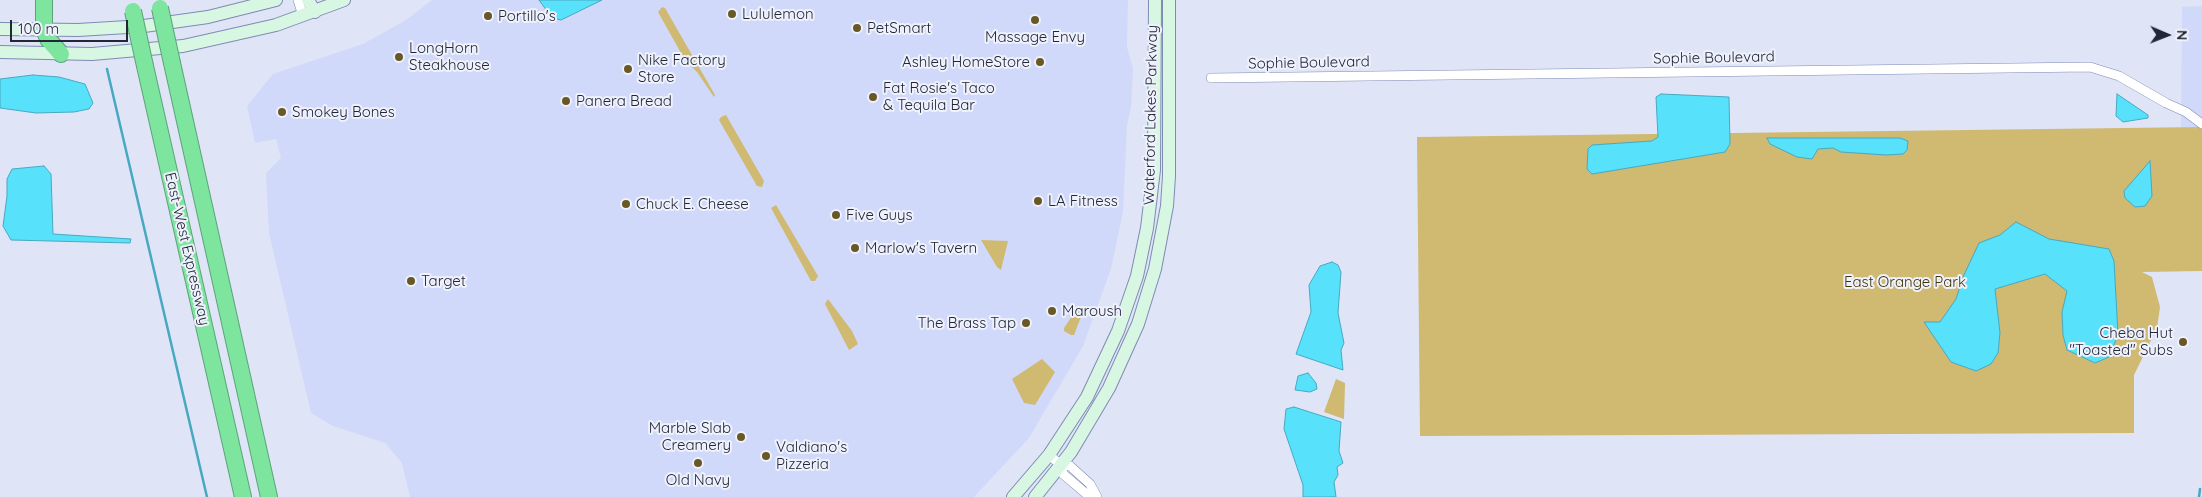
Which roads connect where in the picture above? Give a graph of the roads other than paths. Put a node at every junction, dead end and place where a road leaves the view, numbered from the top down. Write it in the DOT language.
graph roads {
  1 [pos="44,0"];
  2 [pos="276,0"];
  3 [pos="298,0"];
  4 [pos="308,0"];
  5 [pos="344,0"];
  6 [pos="1154,0"];
  7 [pos="1169,0"];
  8 [pos="159,4"];
  9 [pos="132,6"];
  10 [pos="315,12"];
  11 [pos="303,16"];
  12 [pos="0,29"];
  13 [pos="44,30"];
  14 [pos="0,52"];
  15 [pos="61,54"];
  16 [pos="1211,78"];
  17 [pos="2202,124"];
  18 [pos="1136,276"];
  19 [pos="1151,281"];
  20 [pos="1049,455"];
  21 [pos="1061,465"];
  22 [pos="243,497"];
  23 [pos="269,497"];
  24 [pos="1014,497"];
  25 [pos="1035,497"];
  26 [pos="1090,497"];
  27 [pos="1097,497"];
  1 -- 13 [label="highway"];
  2 -- 13 [label="street"];
  3 -- 11 [label="street"];
  4 -- 10 [label="street"];
  5 -- 10 [label="street"];
  6 -- 18 [label="street, Waterford Lakes Parkway"];
  7 -- 19 [label="street, Waterford Lakes Parkway"];
  8 -- 23 [label="highway, East-West Expressway, bridge"];
  9 -- 22 [label="highway, East-West Expressway, bridge"];
  10 -- 11 [label="street"];
  11 -- 15 [label="street"];
  12 -- 13 [label="street"];
  13 -- 15 [label="highway"];
  14 -- 15 [label="street"];
  16 -- 17 [label="street, Sophie Boulevard"];
  18 -- 19 [label="street"];
  18 -- 20 [label="street, Waterford Lakes Parkway"];
  19 -- 21 [label="street, Waterford Lakes Parkway"];
  20 -- 21 [label="street"];
  20 -- 24 [label="street, Waterford Lakes Parkway"];
  21 -- 25 [label="street, Waterford Lakes Parkway"];
  21 -- 26 [label="street"];
  21 -- 27 [label="street"];
}
